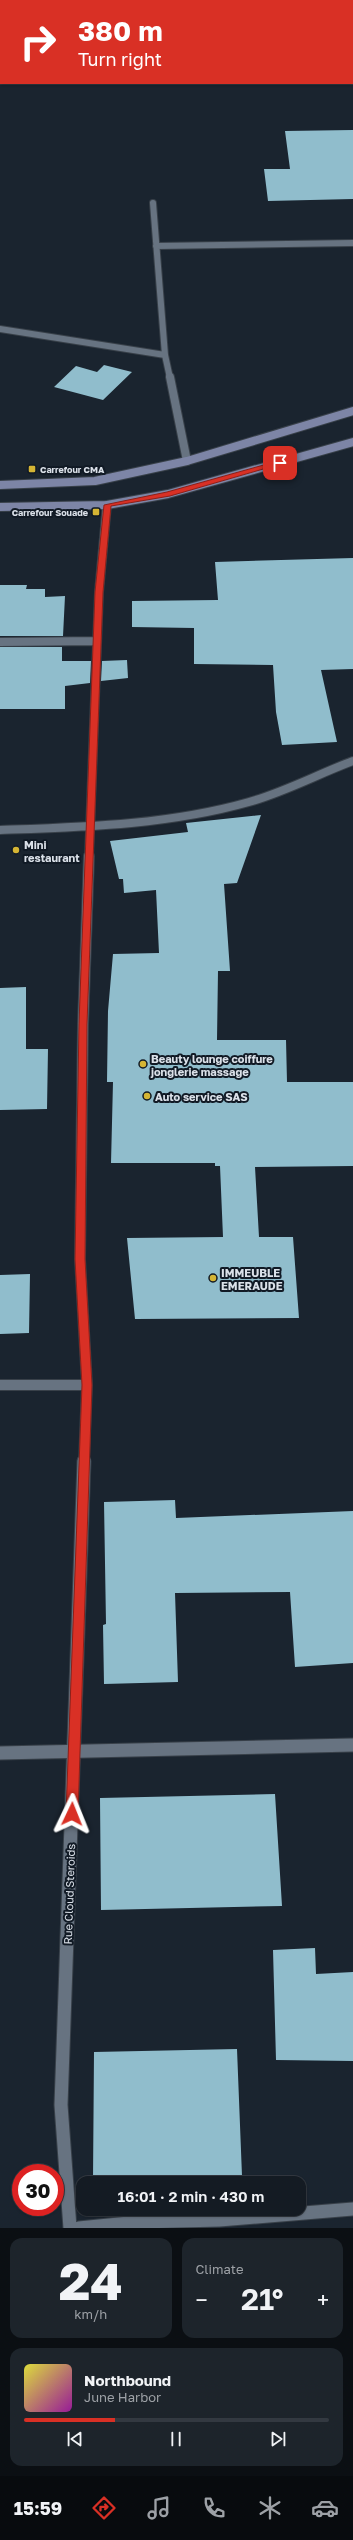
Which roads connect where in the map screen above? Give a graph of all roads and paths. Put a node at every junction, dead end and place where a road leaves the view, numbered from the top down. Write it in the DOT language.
graph roads {
  1 [pos="153,203"];
  2 [pos="353,243"];
  3 [pos="156,246"];
  4 [pos="0,330"];
  5 [pos="165,355"];
  6 [pos="353,411"];
  7 [pos="353,442"];
  8 [pos="187,460"];
  9 [pos="0,485"];
  10 [pos="107,505"];
  11 [pos="0,507"];
  12 [pos="97,641"];
  13 [pos="0,642"];
  14 [pos="353,761"];
  15 [pos="90,827"];
  16 [pos="0,830"];
  17 [pos="0,1385"];
  18 [pos="87,1385"];
  19 [pos="353,1745"];
  20 [pos="74,1751"];
  21 [pos="0,1753"];
  22 [pos="353,2209"];
  23 [pos="70,2228"];
  24 [pos="79,2228"];
  1 -- 3 [label="street"];
  2 -- 3 [label="street"];
  3 -- 5 [label="street"];
  4 -- 5 [label="street"];
  5 -- 8 [label="street"];
  6 -- 8 [label="main road"];
  7 -- 10 [label="main road"];
  8 -- 9 [label="main road"];
  10 -- 11 [label="main road"];
  10 -- 12 [label="street, Rue Cloud Steroids"];
  12 -- 13 [label="street"];
  12 -- 15 [label="street, Rue Cloud Steroids"];
  14 -- 15 [label="street"];
  15 -- 16 [label="street"];
  15 -- 18 [label="street, Rue Cloud Steroids"];
  17 -- 18 [label="street"];
  18 -- 20 [label="street, Rue Cloud Steroids"];
  19 -- 20 [label="street"];
  20 -- 21 [label="street"];
  20 -- 23 [label="street, Rue Cloud Steroids"];
  22 -- 24 [label="street"];
}
